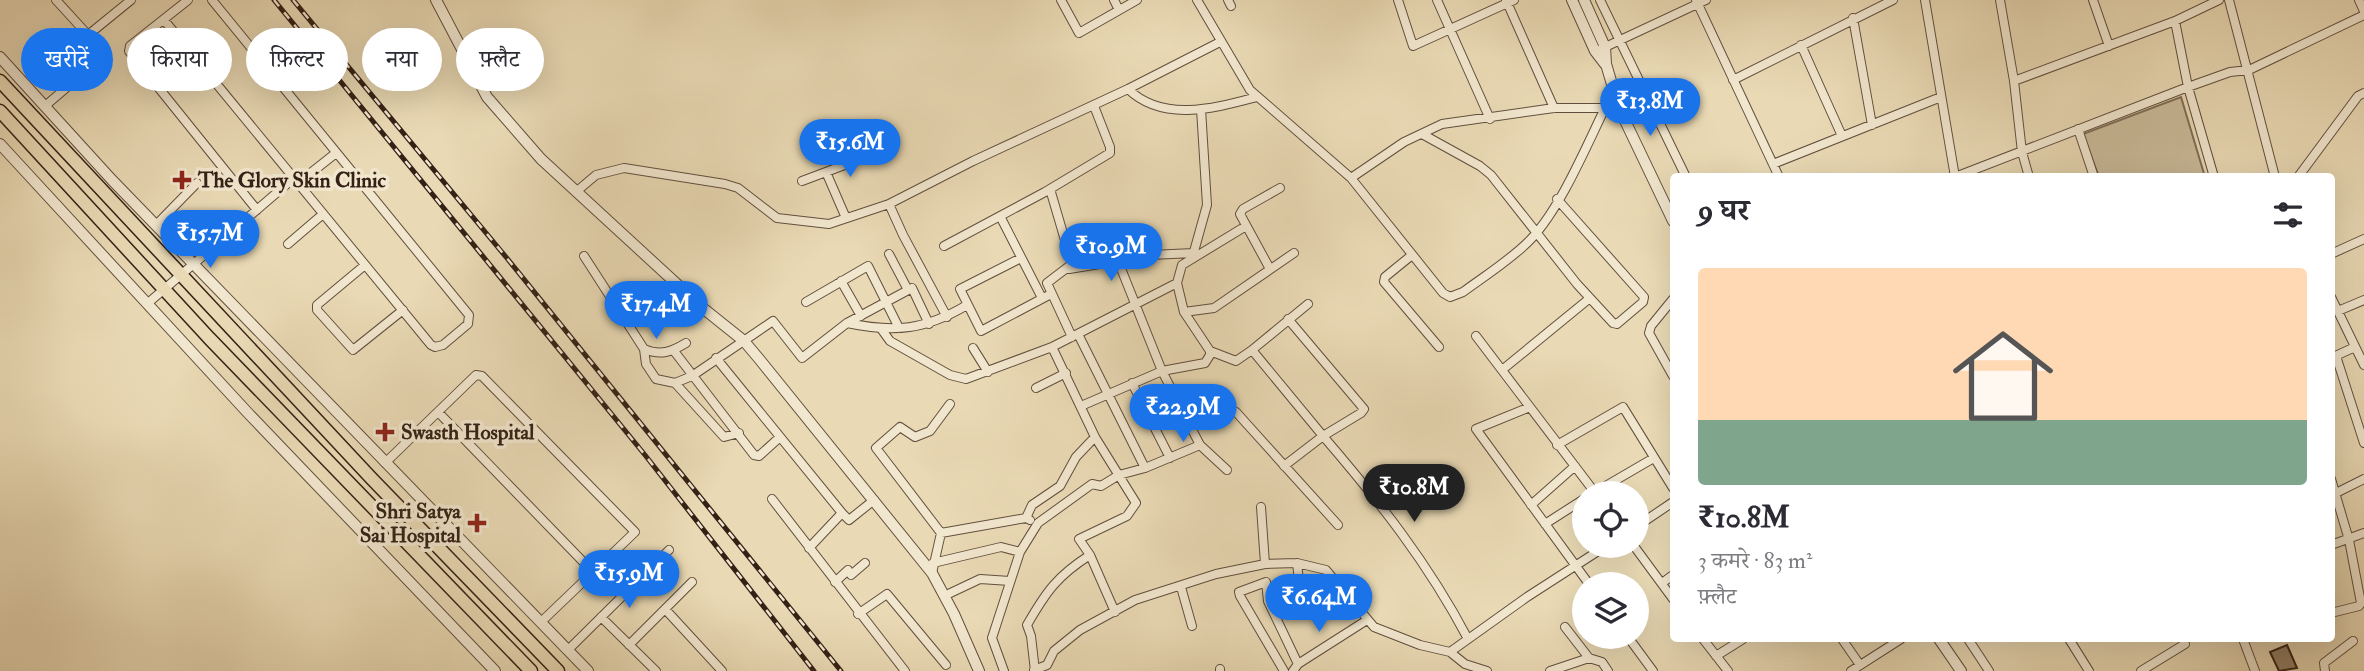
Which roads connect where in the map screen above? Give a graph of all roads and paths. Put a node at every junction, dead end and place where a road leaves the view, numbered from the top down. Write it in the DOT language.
graph roads {
  1 [pos="56,0"];
  2 [pos="131,0"];
  3 [pos="188,0"];
  4 [pos="212,0"];
  5 [pos="436,0"];
  6 [pos="1061,0"];
  7 [pos="1114,0"];
  8 [pos="1137,0"];
  9 [pos="1197,0"];
  10 [pos="1398,0"];
  11 [pos="1437,0"];
  12 [pos="1572,0"];
  13 [pos="1584,0"];
  14 [pos="1600,0"];
  15 [pos="1893,0"];
  16 [pos="1925,0"];
  17 [pos="2093,0"];
  18 [pos="2219,0"];
  19 [pos="2229,0"];
  20 [pos="2359,0"];
  21 [pos="1509,1"];
  22 [pos="1700,1"];
  23 [pos="2001,1"];
  24 [pos="1119,10"];
  25 [pos="2364,13"];
  26 [pos="1853,18"];
  27 [pos="164,20"];
  28 [pos="2175,21"];
  29 [pos="82,28"];
  30 [pos="97,28"];
  31 [pos="1450,30"];
  32 [pos="1620,40"];
  33 [pos="1220,42"];
  34 [pos="1801,46"];
  35 [pos="2109,46"];
  36 [pos="1600,49"];
  37 [pos="0,57"];
  38 [pos="2249,70"];
  39 [pos="1732,80"];
  40 [pos="0,81"];
  41 [pos="2014,81"];
  42 [pos="2188,87"];
  43 [pos="1128,89"];
  44 [pos="63,91"];
  45 [pos="2364,93"];
  46 [pos="1257,97"];
  47 [pos="1941,97"];
  48 [pos="45,106"];
  49 [pos="1094,106"];
  50 [pos="1554,108"];
  51 [pos="1605,108"];
  52 [pos="1619,108"];
  53 [pos="1201,109"];
  54 [pos="0,111"];
  55 [pos="1490,119"];
  56 [pos="1872,125"];
  57 [pos="2078,129"];
  58 [pos="1422,134"];
  59 [pos="1842,136"];
  60 [pos="0,144"];
  61 [pos="887,149"];
  62 [pos="2022,152"];
  63 [pos="336,153"];
  64 [pos="1773,164"];
  65 [pos="826,172"];
  66 [pos="1684,173"];
  67 [pos="1777,173"];
  68 [pos="1954,173"];
  69 [pos="1966,173"];
  70 [pos="2028,173"];
  71 [pos="2093,173"];
  72 [pos="2213,173"];
  73 [pos="2274,173"];
  74 [pos="2301,173"];
  75 [pos="1351,178"];
  76 [pos="296,181"];
  77 [pos="802,181"];
  78 [pos="197,183"];
  79 [pos="1280,188"];
  80 [pos="1050,189"];
  81 [pos="577,191"];
  82 [pos="1557,199"];
  83 [pos="889,204"];
  84 [pos="257,209"];
  85 [pos="323,214"];
  86 [pos="1670,215"];
  87 [pos="1000,216"];
  88 [pos="846,218"];
  89 [pos="156,225"];
  90 [pos="1246,226"];
  91 [pos="1536,232"];
  92 [pos="2364,239"];
  93 [pos="288,244"];
  94 [pos="944,246"];
  95 [pos="2335,252"];
  96 [pos="1294,253"];
  97 [pos="889,254"];
  98 [pos="1412,255"];
  99 [pos="584,256"];
  100 [pos="1193,256"];
  101 [pos="1021,258"];
  102 [pos="1118,261"];
  103 [pos="194,265"];
  104 [pos="365,265"];
  105 [pos="1069,269"];
  106 [pos="1270,269"];
  107 [pos="180,275"];
  108 [pos="841,281"];
  109 [pos="1177,283"];
  110 [pos="164,289"];
  111 [pos="908,290"];
  112 [pos="1051,293"];
  113 [pos="1042,298"];
  114 [pos="1590,298"];
  115 [pos="2364,300"];
  116 [pos="806,302"];
  117 [pos="887,302"];
  118 [pos="148,303"];
  119 [pos="1670,303"];
  120 [pos="1308,304"];
  121 [pos="967,305"];
  122 [pos="1135,305"];
  123 [pos="2335,306"];
  124 [pos="403,310"];
  125 [pos="2338,312"];
  126 [pos="1184,313"];
  127 [pos="861,316"];
  128 [pos="947,317"];
  129 [pos="1288,319"];
  130 [pos="847,323"];
  131 [pos="929,324"];
  132 [pos="899,328"];
  133 [pos="882,330"];
  134 [pos="1075,335"];
  135 [pos="1476,336"];
  136 [pos="744,341"];
  137 [pos="686,343"];
  138 [pos="1439,347"];
  139 [pos="2355,347"];
  140 [pos="973,348"];
  141 [pos="1052,348"];
  142 [pos="644,349"];
  143 [pos="1252,350"];
  144 [pos="674,351"];
  145 [pos="1210,351"];
  146 [pos="2335,357"];
  147 [pos="716,358"];
  148 [pos="2335,359"];
  149 [pos="2364,365"];
  150 [pos="1502,370"];
  151 [pos="1162,371"];
  152 [pos="1670,371"];
  153 [pos="988,372"];
  154 [pos="1066,373"];
  155 [pos="692,376"];
  156 [pos="675,383"];
  157 [pos="1132,383"];
  158 [pos="1036,388"];
  159 [pos="1106,393"];
  160 [pos="950,404"];
  161 [pos="1081,406"];
  162 [pos="1530,407"];
  163 [pos="438,412"];
  164 [pos="1236,412"];
  165 [pos="2361,422"];
  166 [pos="739,433"];
  167 [pos="1323,436"];
  168 [pos="780,437"];
  169 [pos="1095,437"];
  170 [pos="2364,443"];
  171 [pos="1200,445"];
  172 [pos="1557,445"];
  173 [pos="1170,458"];
  174 [pos="1653,458"];
  175 [pos="384,463"];
  176 [pos="1284,466"];
  177 [pos="1575,466"];
  178 [pos="1145,468"];
  179 [pos="1227,470"];
  180 [pos="1119,475"];
  181 [pos="2364,479"];
  182 [pos="1586,481"];
  183 [pos="1614,481"];
  184 [pos="1670,484"];
  185 [pos="2335,494"];
  186 [pos="2335,497"];
  187 [pos="772,499"];
  188 [pos="874,500"];
  189 [pos="1670,504"];
  190 [pos="1531,505"];
  191 [pos="1572,507"];
  192 [pos="1261,508"];
  193 [pos="842,513"];
  194 [pos="1026,518"];
  195 [pos="1649,518"];
  196 [pos="1038,523"];
  197 [pos="1545,524"];
  198 [pos="1338,525"];
  199 [pos="941,533"];
  200 [pos="2364,533"];
  201 [pos="2349,540"];
  202 [pos="2335,544"];
  203 [pos="809,548"];
  204 [pos="669,550"];
  205 [pos="1020,552"];
  206 [pos="1090,555"];
  207 [pos="1587,558"];
  208 [pos="1642,558"];
  209 [pos="865,563"];
  210 [pos="1297,563"];
  211 [pos="1264,565"];
  212 [pos="1575,566"];
  213 [pos="932,568"];
  214 [pos="593,572"];
  215 [pos="1579,572"];
  216 [pos="1670,577"];
  217 [pos="1010,581"];
  218 [pos="692,582"];
  219 [pos="835,582"];
  220 [pos="1266,582"];
  221 [pos="1662,583"];
  222 [pos="1181,587"];
  223 [pos="1670,594"];
  224 [pos="944,596"];
  225 [pos="1311,598"];
  226 [pos="665,610"];
  227 [pos="1115,612"];
  228 [pos="2335,612"];
  229 [pos="858,614"];
  230 [pos="601,617"];
  231 [pos="1367,620"];
  232 [pos="541,622"];
  233 [pos="1192,626"];
  234 [pos="1565,627"];
  235 [pos="1468,639"];
  236 [pos="2353,641"];
  237 [pos="1705,642"];
  238 [pos="1738,642"];
  239 [pos="1844,642"];
  240 [pos="1896,642"];
  241 [pos="1941,642"];
  242 [pos="1970,642"];
  243 [pos="2071,642"];
  244 [pos="2184,642"];
  245 [pos="2244,642"];
  246 [pos="629,645"];
  247 [pos="1637,649"];
  248 [pos="568,650"];
  249 [pos="1450,652"];
  250 [pos="1716,656"];
  251 [pos="1590,658"];
  252 [pos="946,665"];
  253 [pos="1860,665"];
  254 [pos="1295,667"];
  255 [pos="2253,670"];
  256 [pos="495,671"];
  257 [pos="531,671"];
  258 [pos="558,671"];
  259 [pos="588,671"];
  260 [pos="656,671"];
  261 [pos="722,671"];
  262 [pos="905,671"];
  263 [pos="979,671"];
  264 [pos="1004,671"];
  265 [pos="1034,671"];
  266 [pos="1283,671"];
  267 [pos="1487,671"];
  268 [pos="1550,671"];
  269 [pos="1608,671"];
  270 [pos="1653,671"];
  271 [pos="1728,671"];
  272 [pos="1851,671"];
  273 [pos="1961,671"];
  274 [pos="1989,671"];
  275 [pos="2089,671"];
  276 [pos="2141,671"];
  277 [pos="2325,671"];
  1 -- 29 [label="street"];
  2 -- 30 [label="street"];
  3 -- 27 [label="street"];
  4 -- 63 [label="street"];
  5 -- 81 [label="street"];
  6 -- 24 [label="street"];
  7 -- 24 [label="street"];
  8 -- 24 [label="street"];
  9 -- 33 [label="street"];
  10 -- 31 [label="street"];
  11 -- 31 [label="street"];
  12 -- 36 [label="street"];
  13 -- 36 [label="street"];
  14 -- 32 [label="street"];
  15 -- 26 [label="street"];
  16 -- 47 [label="street"];
  17 -- 35 [label="street"];
  18 -- 28 [label="street"];
  19 -- 38 [label="street"];
  20 -- 25 [label="street"];
  21 -- 31 [label="street"];
  21 -- 50 [label="street"];
  22 -- 32 [label="street"];
  22 -- 39 [label="street"];
  23 -- 41 [label="street"];
  25 -- 38 [label="street"];
  26 -- 34 [label="street"];
  26 -- 56 [label="street"];
  27 -- 76 [label="street"];
  27 -- 84 [label="street"];
  28 -- 35 [label="street"];
  28 -- 42 [label="street"];
  31 -- 55 [label="street"];
  32 -- 36 [label="street"];
  32 -- 66 [label="street"];
  33 -- 43 [label="street"];
  33 -- 46 [label="street"];
  34 -- 39 [label="street"];
  34 -- 59 [label="street"];
  35 -- 41 [label="street"];
  36 -- 52 [label="street"];
  37 -- 48 [label="street"];
  38 -- 42 [label="street"];
  38 -- 73 [label="street"];
  39 -- 64 [label="street"];
  40 -- 107 [label="main road"];
  41 -- 62 [label="street"];
  42 -- 57 [label="street"];
  42 -- 72 [label="street"];
  43 -- 49 [label="street"];
  43 -- 53 [label="street"];
  44 -- 48 [label="street"];
  45 -- 74 [label="street"];
  46 -- 53 [label="street"];
  46 -- 75 [label="street"];
  47 -- 56 [label="street"];
  47 -- 68 [label="street"];
  48 -- 89 [label="street"];
  49 -- 80 [label="street"];
  49 -- 83 [label="street"];
  50 -- 51 [label="street"];
  50 -- 55 [label="street"];
  51 -- 52 [label="street"];
  51 -- 82 [label="street"];
  52 -- 86 [label="street"];
  53 -- 100 [label="street"];
  54 -- 110 [label="main road"];
  55 -- 58 [label="street"];
  56 -- 59 [label="street"];
  57 -- 62 [label="street"];
  57 -- 71 [label="street"];
  58 -- 75 [label="street"];
  58 -- 91 [label="street"];
  59 -- 64 [label="street"];
  60 -- 118 [label="street"];
  61 -- 65 [label="street"];
  62 -- 69 [label="street"];
  62 -- 70 [label="street"];
  63 -- 76 [label="street"];
  63 -- 124 [label="street"];
  64 -- 67 [label="street"];
  65 -- 77 [label="street"];
  65 -- 88 [label="street"];
  75 -- 98 [label="street"];
  76 -- 84 [label="street"];
  76 -- 85 [label="street"];
  78 -- 89 [label="street"];
  79 -- 90 [label="street"];
  80 -- 87 [label="street"];
  80 -- 105 [label="street"];
  81 -- 88 [label="street"];
  81 -- 136 [label="street"];
  82 -- 91 [label="street"];
  82 -- 114 [label="street"];
  83 -- 88 [label="street"];
  83 -- 128 [label="street"];
  84 -- 103 [label="street"];
  85 -- 93 [label="street"];
  85 -- 104 [label="street"];
  87 -- 94 [label="street"];
  87 -- 101 [label="street"];
  89 -- 103 [label="street"];
  90 -- 100 [label="street"];
  90 -- 106 [label="street"];
  91 -- 98 [label="street"];
  91 -- 114 [label="street"];
  92 -- 95 [label="street"];
  96 -- 106 [label="street"];
  97 -- 111 [label="street"];
  98 -- 138 [label="street"];
  99 -- 142 [label="street"];
  100 -- 102 [label="street"];
  100 -- 109 [label="street"];
  101 -- 113 [label="street"];
  101 -- 121 [label="street"];
  102 -- 105 [label="street"];
  102 -- 122 [label="street"];
  103 -- 107 [label="street"];
  103 -- 175 [label="street"];
  104 -- 124 [label="street"];
  104 -- 124 [label="street"];
  105 -- 112 [label="street"];
  106 -- 126 [label="street"];
  107 -- 110 [label="street"];
  107 -- 258 [label="main road"];
  108 -- 116 [label="street"];
  108 -- 117 [label="street"];
  108 -- 127 [label="street"];
  109 -- 122 [label="street"];
  109 -- 126 [label="street"];
  110 -- 118 [label="street"];
  110 -- 257 [label="main road"];
  111 -- 117 [label="street"];
  111 -- 131 [label="street"];
  112 -- 113 [label="street"];
  112 -- 134 [label="street"];
  113 -- 121 [label="street"];
  114 -- 150 [label="street"];
  115 -- 125 [label="street"];
  117 -- 127 [label="street"];
  117 -- 132 [label="street"];
  118 -- 256 [label="street"];
  119 -- 152 [label="street"];
  120 -- 129 [label="street"];
  121 -- 128 [label="street"];
  122 -- 134 [label="street"];
  122 -- 151 [label="street"];
  123 -- 125 [label="street"];
  125 -- 139 [label="street"];
  126 -- 145 [label="street"];
  127 -- 130 [label="street"];
  128 -- 131 [label="street"];
  129 -- 143 [label="street"];
  129 -- 167 [label="street"];
  130 -- 133 [label="street"];
  130 -- 136 [label="street"];
  131 -- 132 [label="street"];
  132 -- 133 [label="street"];
  133 -- 153 [label="street"];
  134 -- 141 [label="street"];
  134 -- 159 [label="street"];
  135 -- 150 [label="street"];
  136 -- 147 [label="street"];
  136 -- 188 [label="street"];
  137 -- 144 [label="street"];
  139 -- 146 [label="street"];
  139 -- 149 [label="street"];
  140 -- 153 [label="street"];
  141 -- 153 [label="street"];
  141 -- 154 [label="street"];
  142 -- 144 [label="street"];
  142 -- 156 [label="street"];
  143 -- 145 [label="street"];
  143 -- 167 [label="street"];
  144 -- 155 [label="street"];
  145 -- 151 [label="street"];
  147 -- 155 [label="street"];
  147 -- 168 [label="street"];
  148 -- 165 [label="street"];
  150 -- 162 [label="street"];
  151 -- 157 [label="street"];
  151 -- 171 [label="street"];
  154 -- 158 [label="street"];
  154 -- 161 [label="street"];
  155 -- 156 [label="street"];
  155 -- 166 [label="street"];
  156 -- 166 [label="street"];
  157 -- 159 [label="street"];
  157 -- 173 [label="street"];
  159 -- 161 [label="street"];
  159 -- 178 [label="street"];
  160 -- 199 [label="street"];
  161 -- 169 [label="street"];
  162 -- 172 [label="street"];
  162 -- 190 [label="street"];
  163 -- 175 [label="street"];
  163 -- 214 [label="street"];
  163 -- 214 [label="street"];
  164 -- 176 [label="street"];
  165 -- 170 [label="street"];
  166 -- 168 [label="street"];
  167 -- 176 [label="street"];
  167 -- 235 [label="street"];
  168 -- 193 [label="street"];
  169 -- 180 [label="street"];
  169 -- 194 [label="street"];
  171 -- 173 [label="street"];
  171 -- 179 [label="street"];
  172 -- 174 [label="street"];
  172 -- 177 [label="street"];
  173 -- 178 [label="street"];
  174 -- 183 [label="street"];
  174 -- 184 [label="street"];
  175 -- 232 [label="street"];
  176 -- 198 [label="street"];
  177 -- 182 [label="street"];
  177 -- 190 [label="street"];
  178 -- 180 [label="street"];
  180 -- 196 [label="street"];
  180 -- 206 [label="street"];
  181 -- 185 [label="street"];
  186 -- 201 [label="street"];
  187 -- 203 [label="street"];
  188 -- 193 [label="street"];
  188 -- 213 [label="street"];
  189 -- 195 [label="street"];
  190 -- 197 [label="street"];
  191 -- 197 [label="street"];
  192 -- 211 [label="street"];
  193 -- 203 [label="street"];
  194 -- 196 [label="street"];
  194 -- 199 [label="street"];
  196 -- 205 [label="street"];
  197 -- 212 [label="street"];
  199 -- 213 [label="street"];
  200 -- 201 [label="street"];
  201 -- 202 [label="street"];
  201 -- 228 [label="street"];
  203 -- 219 [label="street"];
  204 -- 230 [label="street"];
  205 -- 213 [label="street"];
  205 -- 217 [label="street"];
  206 -- 227 [label="street"];
  206 -- 265 [label="street"];
  207 -- 212 [label="street"];
  208 -- 221 [label="street"];
  209 -- 219 [label="street"];
  210 -- 211 [label="street"];
  210 -- 225 [label="street"];
  210 -- 231 [label="street"];
  211 -- 220 [label="street"];
  211 -- 222 [label="street"];
  212 -- 215 [label="street"];
  212 -- 235 [label="street"];
  213 -- 224 [label="street"];
  214 -- 232 [label="street"];
  216 -- 221 [label="street"];
  217 -- 224 [label="street"];
  217 -- 264 [label="street"];
  218 -- 226 [label="street"];
  219 -- 229 [label="street"];
  220 -- 254 [label="street"];
  220 -- 266 [label="street"];
  221 -- 223 [label="street"];
  222 -- 227 [label="street"];
  222 -- 233 [label="street"];
  224 -- 263 [label="street"];
  226 -- 246 [label="street"];
  226 -- 261 [label="street"];
  227 -- 265 [label="street"];
  229 -- 252 [label="street"];
  229 -- 262 [label="street"];
  230 -- 246 [label="street"];
  230 -- 248 [label="street"];
  231 -- 249 [label="street"];
  231 -- 254 [label="street"];
  232 -- 248 [label="street"];
  234 -- 251 [label="street"];
  235 -- 249 [label="street"];
  236 -- 277 [label="street"];
  237 -- 250 [label="street"];
  238 -- 250 [label="street"];
  239 -- 253 [label="street"];
  240 -- 253 [label="street"];
  241 -- 273 [label="street"];
  242 -- 274 [label="street"];
  243 -- 275 [label="street"];
  244 -- 276 [label="street"];
  245 -- 255 [label="street"];
  246 -- 260 [label="street"];
  247 -- 270 [label="street"];
  248 -- 259 [label="street"];
  249 -- 267 [label="street"];
  250 -- 271 [label="street"];
  251 -- 268 [label="street"];
  251 -- 269 [label="street"];
  253 -- 272 [label="street"];
}
